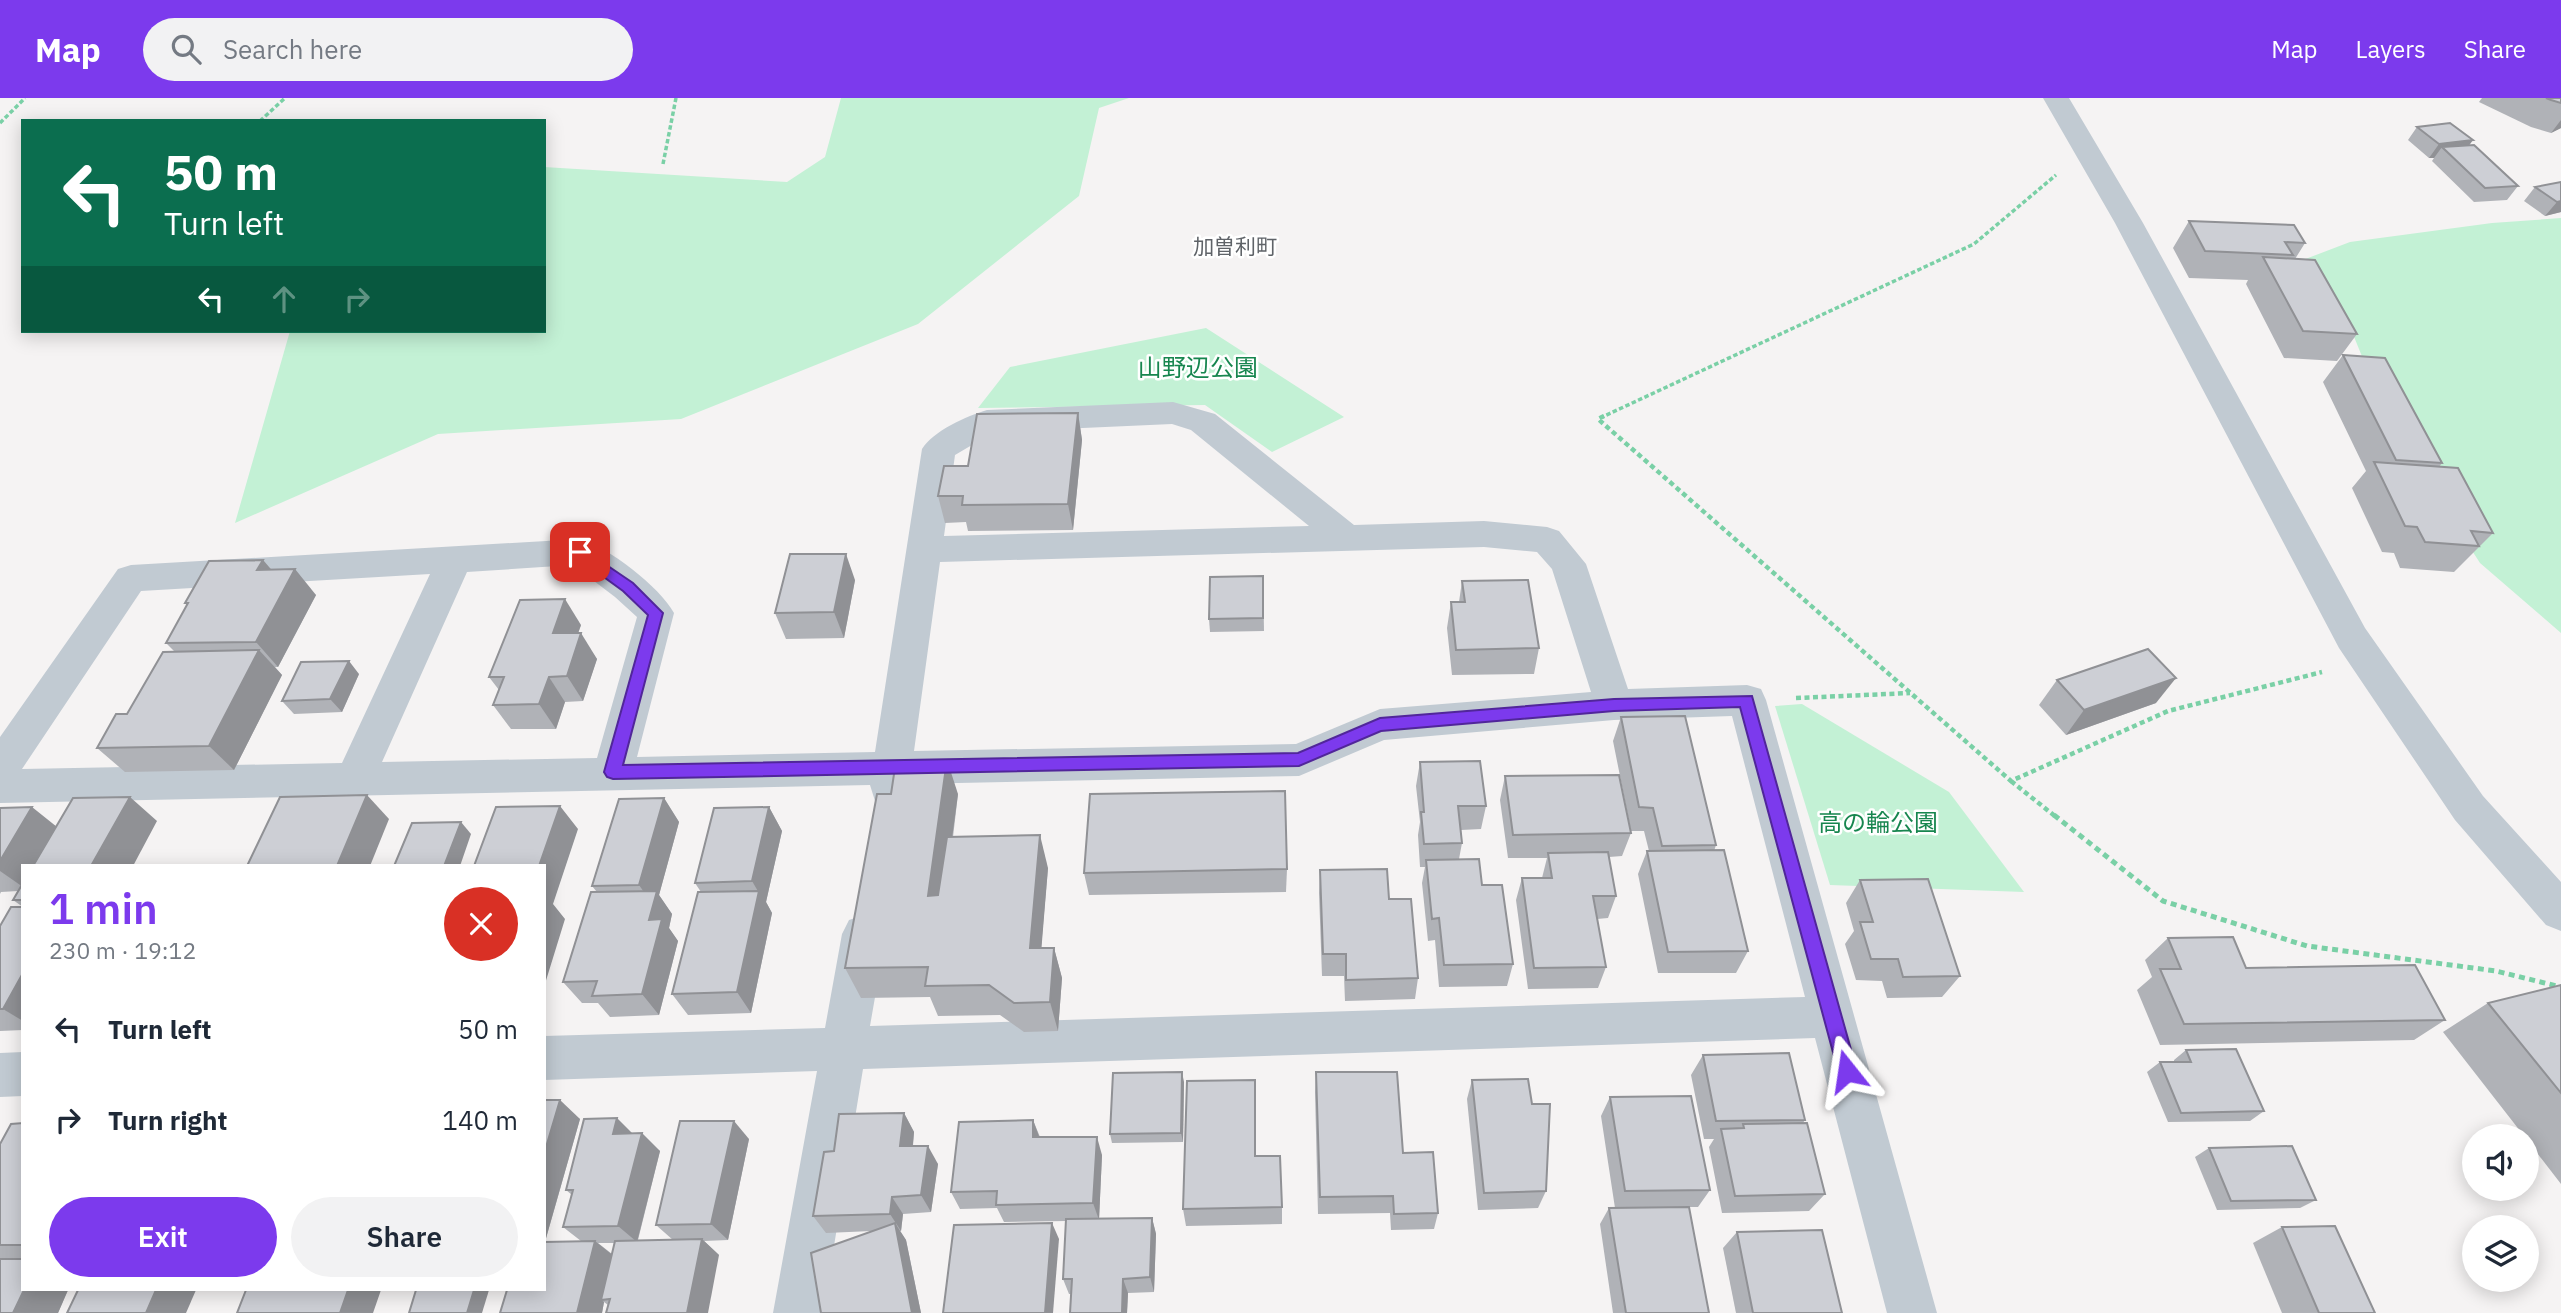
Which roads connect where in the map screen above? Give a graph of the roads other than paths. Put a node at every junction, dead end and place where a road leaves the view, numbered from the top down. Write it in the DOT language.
graph roads {
  1 [pos="2056,98"];
  2 [pos="1347,538"];
  3 [pos="924,549"];
  4 [pos="454,561"];
  5 [pos="1614,705"];
  6 [pos="893,766"];
  7 [pos="0,769"];
  8 [pos="613,772"];
  9 [pos="355,778"];
  10 [pos="0,786"];
  11 [pos="881,833"];
  12 [pos="870,900"];
  13 [pos="2561,912"];
  14 [pos="1833,1017"];
  15 [pos="844,1048"];
  16 [pos="546,1058"];
  17 [pos="21,1074"];
  18 [pos="0,1075"];
  19 [pos="798,1313"];
  20 [pos="1912,1313"];
  1 -- 13 [label="street"];
  2 -- 3 [label="street"];
  2 -- 3 [label="street"];
  2 -- 5 [label="street"];
  3 -- 6 [label="street"];
  4 -- 7 [label="street"];
  4 -- 8 [label="street"];
  4 -- 9 [label="street"];
  5 -- 6 [label="street"];
  5 -- 14 [label="street"];
  6 -- 8 [label="street"];
  6 -- 11 [label="street"];
  8 -- 9 [label="street"];
  9 -- 10 [label="street"];
  12 -- 15 [label="street"];
  14 -- 15 [label="street"];
  14 -- 20 [label="street"];
  15 -- 16 [label="street"];
  15 -- 19 [label="street"];
  17 -- 18 [label="street"];
}
